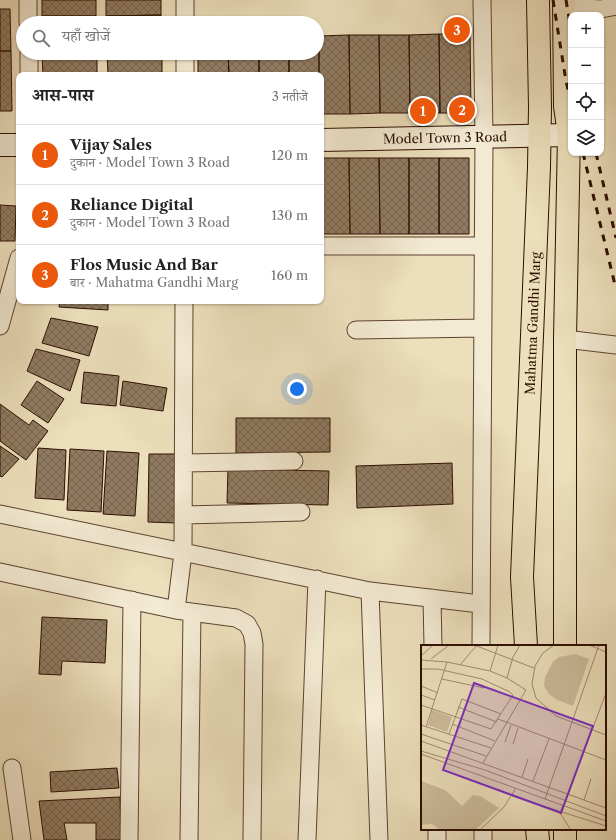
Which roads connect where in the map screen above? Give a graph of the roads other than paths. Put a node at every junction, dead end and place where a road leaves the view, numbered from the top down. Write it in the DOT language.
graph roads {
  1 [pos="28,0"];
  2 [pos="185,0"];
  3 [pos="482,0"];
  4 [pos="538,0"];
  5 [pos="564,3"];
  6 [pos="616,6"];
  7 [pos="28,16"];
  8 [pos="185,16"];
  9 [pos="29,60"];
  10 [pos="185,60"];
  11 [pos="29,72"];
  12 [pos="185,72"];
  13 [pos="568,128"];
  14 [pos="568,135"];
  15 [pos="539,136"];
  16 [pos="484,137"];
  17 [pos="324,140"];
  18 [pos="0,145"];
  19 [pos="16,145"];
  20 [pos="569,156"];
  21 [pos="324,246"];
  22 [pos="483,246"];
  23 [pos="16,269"];
  24 [pos="184,304"];
  25 [pos="0,326"];
  26 [pos="482,328"];
  27 [pos="356,330"];
  28 [pos="565,339"];
  29 [pos="616,345"];
  30 [pos="294,461"];
  31 [pos="184,463"];
  32 [pos="301,512"];
  33 [pos="0,514"];
  34 [pos="184,515"];
  35 [pos="183,553"];
  36 [pos="0,572"];
  37 [pos="317,579"];
  38 [pos="370,591"];
  39 [pos="432,598"];
  40 [pos="132,600"];
  41 [pos="480,604"];
  42 [pos="184,611"];
  43 [pos="433,645"];
  44 [pos="481,645"];
  45 [pos="526,645"];
  46 [pos="565,645"];
  47 [pos="12,768"];
  48 [pos="537,830"];
  49 [pos="22,840"];
  50 [pos="129,840"];
  51 [pos="190,840"];
  52 [pos="252,840"];
  53 [pos="307,840"];
  54 [pos="379,840"];
  55 [pos="538,840"];
  1 -- 7 [label="street"];
  2 -- 8 [label="street"];
  3 -- 16 [label="street"];
  4 -- 15 [label="main road, Mahatma Gandhi Marg"];
  5 -- 6 [label="street"];
  5 -- 13 [label="main road"];
  9 -- 11 [label="street"];
  10 -- 12 [label="street"];
  14 -- 15 [label="street, Model Town 3 Road"];
  15 -- 16 [label="street, Model Town 3 Road"];
  15 -- 45 [label="main road, Mahatma Gandhi Marg"];
  16 -- 17 [label="street, Model Town 3 Road"];
  16 -- 22 [label="street"];
  18 -- 19 [label="street"];
  20 -- 28 [label="main road"];
  21 -- 22 [label="street"];
  22 -- 26 [label="street"];
  23 -- 25 [label="street"];
  24 -- 31 [label="street"];
  26 -- 27 [label="street"];
  26 -- 41 [label="street"];
  28 -- 29 [label="street"];
  28 -- 46 [label="main road"];
  30 -- 31 [label="street"];
  31 -- 34 [label="street"];
  32 -- 34 [label="street"];
  33 -- 35 [label="street"];
  34 -- 35 [label="street"];
  35 -- 37 [label="street"];
  35 -- 42 [label="street"];
  36 -- 40 [label="street"];
  37 -- 38 [label="street"];
  37 -- 53 [label="street"];
  38 -- 39 [label="street"];
  38 -- 54 [label="street"];
  39 -- 41 [label="street"];
  39 -- 43 [label="street"];
  40 -- 42 [label="street"];
  40 -- 50 [label="street"];
  41 -- 44 [label="street"];
  42 -- 51 [label="street"];
  42 -- 52 [label="street"];
  47 -- 49 [label="street"];
  48 -- 55 [label="main road"];
}
